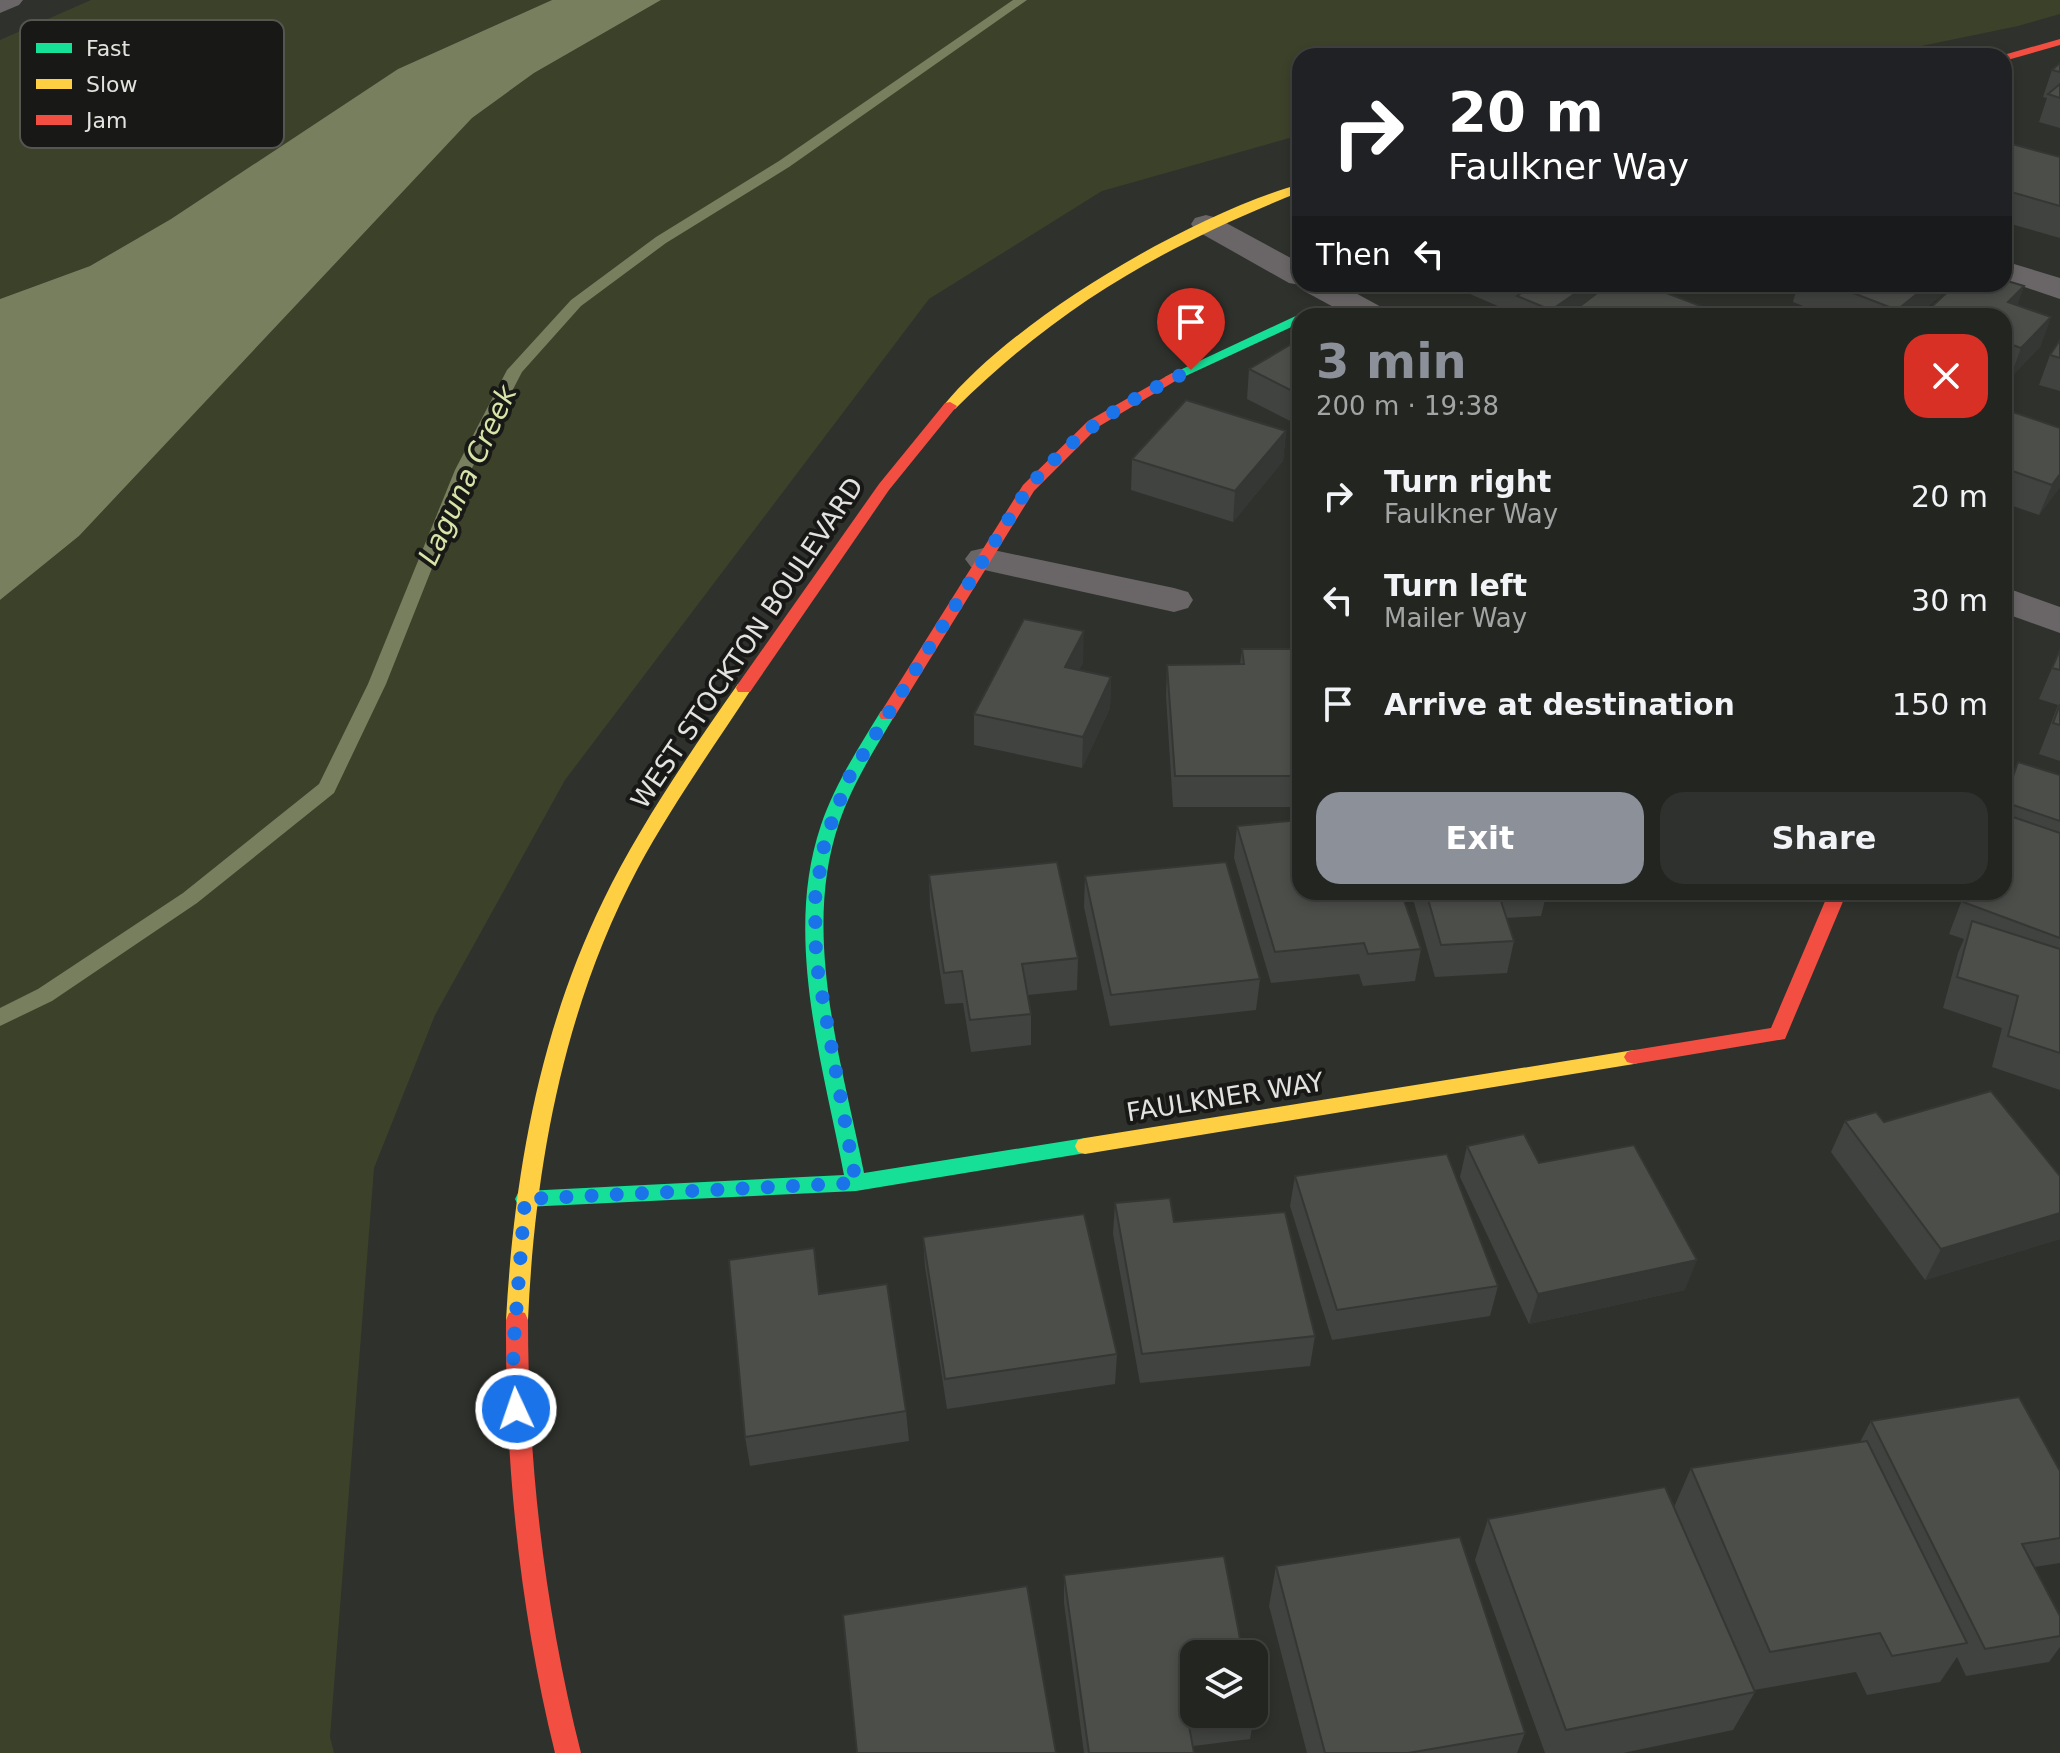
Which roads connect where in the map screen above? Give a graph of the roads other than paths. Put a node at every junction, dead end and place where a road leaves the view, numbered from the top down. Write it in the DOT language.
graph roads {
  1 [pos="10,0"];
  2 [pos="0,5"];
  3 [pos="2060,42"];
  4 [pos="2012,56"];
  5 [pos="1292,191"];
  6 [pos="1206,224"];
  7 [pos="1292,272"];
  8 [pos="2012,273"];
  9 [pos="2060,289"];
  10 [pos="1327,292"];
  11 [pos="1330,292"];
  12 [pos="1311,308"];
  13 [pos="1359,308"];
  14 [pos="1292,322"];
  15 [pos="984,559"];
  16 [pos="1174,600"];
  17 [pos="2012,602"];
  18 [pos="2060,621"];
  19 [pos="1835,900"];
  20 [pos="856,1183"];
  21 [pos="525,1199"];
  22 [pos="568,1753"];
  1 -- 2 [label="street"];
  3 -- 4 [label="street"];
  5 -- 6 [label="street, WEST STOCKTON BOULEVARD"];
  6 -- 7 [label="street"];
  6 -- 21 [label="street, WEST STOCKTON BOULEVARD"];
  8 -- 9 [label="street"];
  10 -- 12 [label="street"];
  11 -- 13 [label="street"];
  14 -- 15 [label="street"];
  15 -- 16 [label="street"];
  15 -- 20 [label="street"];
  17 -- 18 [label="street"];
  19 -- 20 [label="street, FAULKNER WAY"];
  20 -- 21 [label="street, FAULKNER WAY"];
  21 -- 22 [label="street, WEST STOCKTON BOULEVARD"];
}
